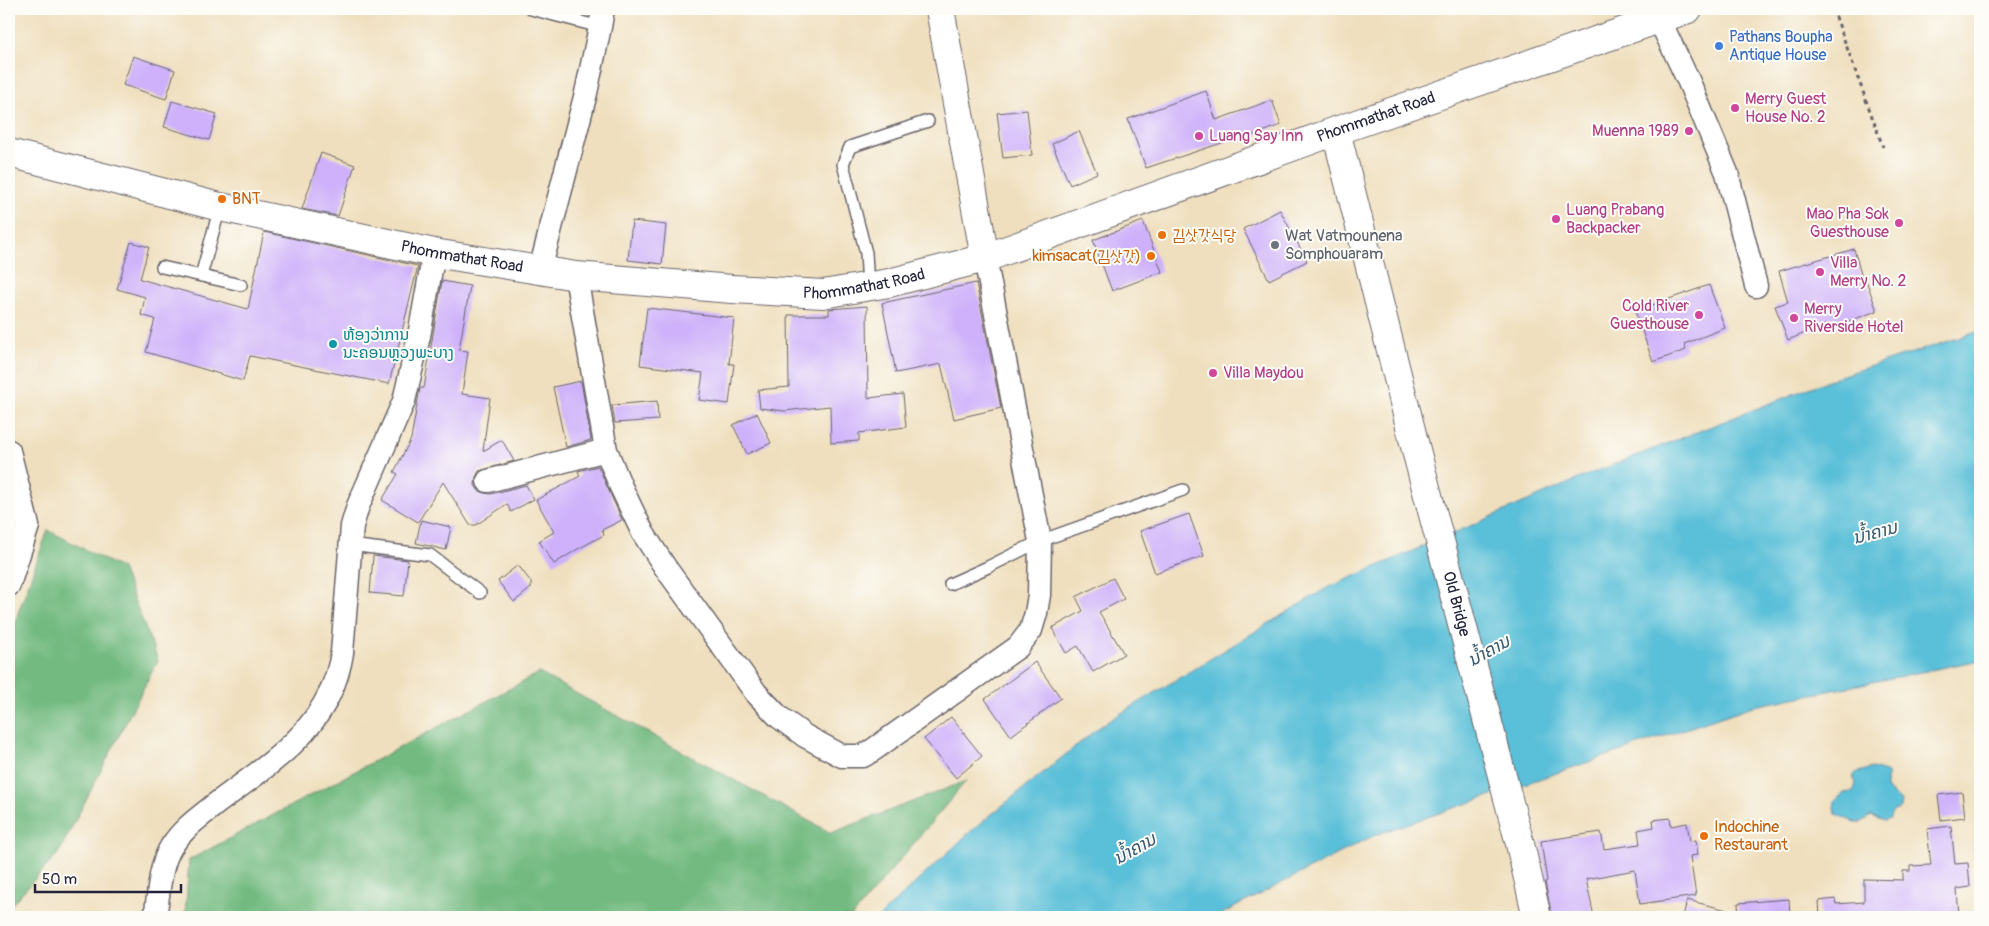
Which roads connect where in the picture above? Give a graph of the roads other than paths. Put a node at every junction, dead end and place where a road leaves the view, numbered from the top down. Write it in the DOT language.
graph roads {
  1 [pos="531,9"];
  2 [pos="940,9"];
  3 [pos="1688,9"];
  4 [pos="601,18"];
  5 [pos="1659,19"];
  6 [pos="928,121"];
  7 [pos="1336,131"];
  8 [pos="9,153"];
  9 [pos="220,207"];
  10 [pos="434,253"];
  11 [pos="985,258"];
  12 [pos="162,267"];
  13 [pos="540,270"];
  14 [pos="201,276"];
  15 [pos="576,276"];
  16 [pos="241,285"];
  17 [pos="868,286"];
  18 [pos="1756,286"];
  19 [pos="606,450"];
  20 [pos="9,451"];
  21 [pos="488,481"];
  22 [pos="1183,490"];
  23 [pos="1040,541"];
  24 [pos="350,545"];
  25 [pos="950,584"];
  26 [pos="9,585"];
  27 [pos="480,593"];
  28 [pos="155,917"];
  29 [pos="1537,917"];
  1 -- 4 [label="lane"];
  2 -- 11 [label="street"];
  3 -- 5 [label="street, Phommathat Road"];
  4 -- 13 [label="street"];
  5 -- 7 [label="street, Phommathat Road"];
  5 -- 18 [label="street"];
  6 -- 17 [label="lane"];
  7 -- 11 [label="street, Phommathat Road"];
  7 -- 29 [label="street, Old Bridge"];
  8 -- 9 [label="street, Phommathat Road"];
  9 -- 10 [label="street, Phommathat Road"];
  9 -- 14 [label="lane"];
  10 -- 13 [label="street, Phommathat Road"];
  10 -- 24 [label="street"];
  11 -- 17 [label="street, Phommathat Road"];
  11 -- 23 [label="street"];
  12 -- 14 [label="lane"];
  13 -- 15 [label="street, Phommathat Road"];
  14 -- 16 [label="lane"];
  15 -- 17 [label="street, Phommathat Road"];
  15 -- 19 [label="street"];
  19 -- 21 [label="street"];
  19 -- 23 [label="street"];
  20 -- 26 [label="street"];
  22 -- 23 [label="lane"];
  23 -- 25 [label="lane"];
  24 -- 27 [label="lane"];
  24 -- 28 [label="street"];
}
